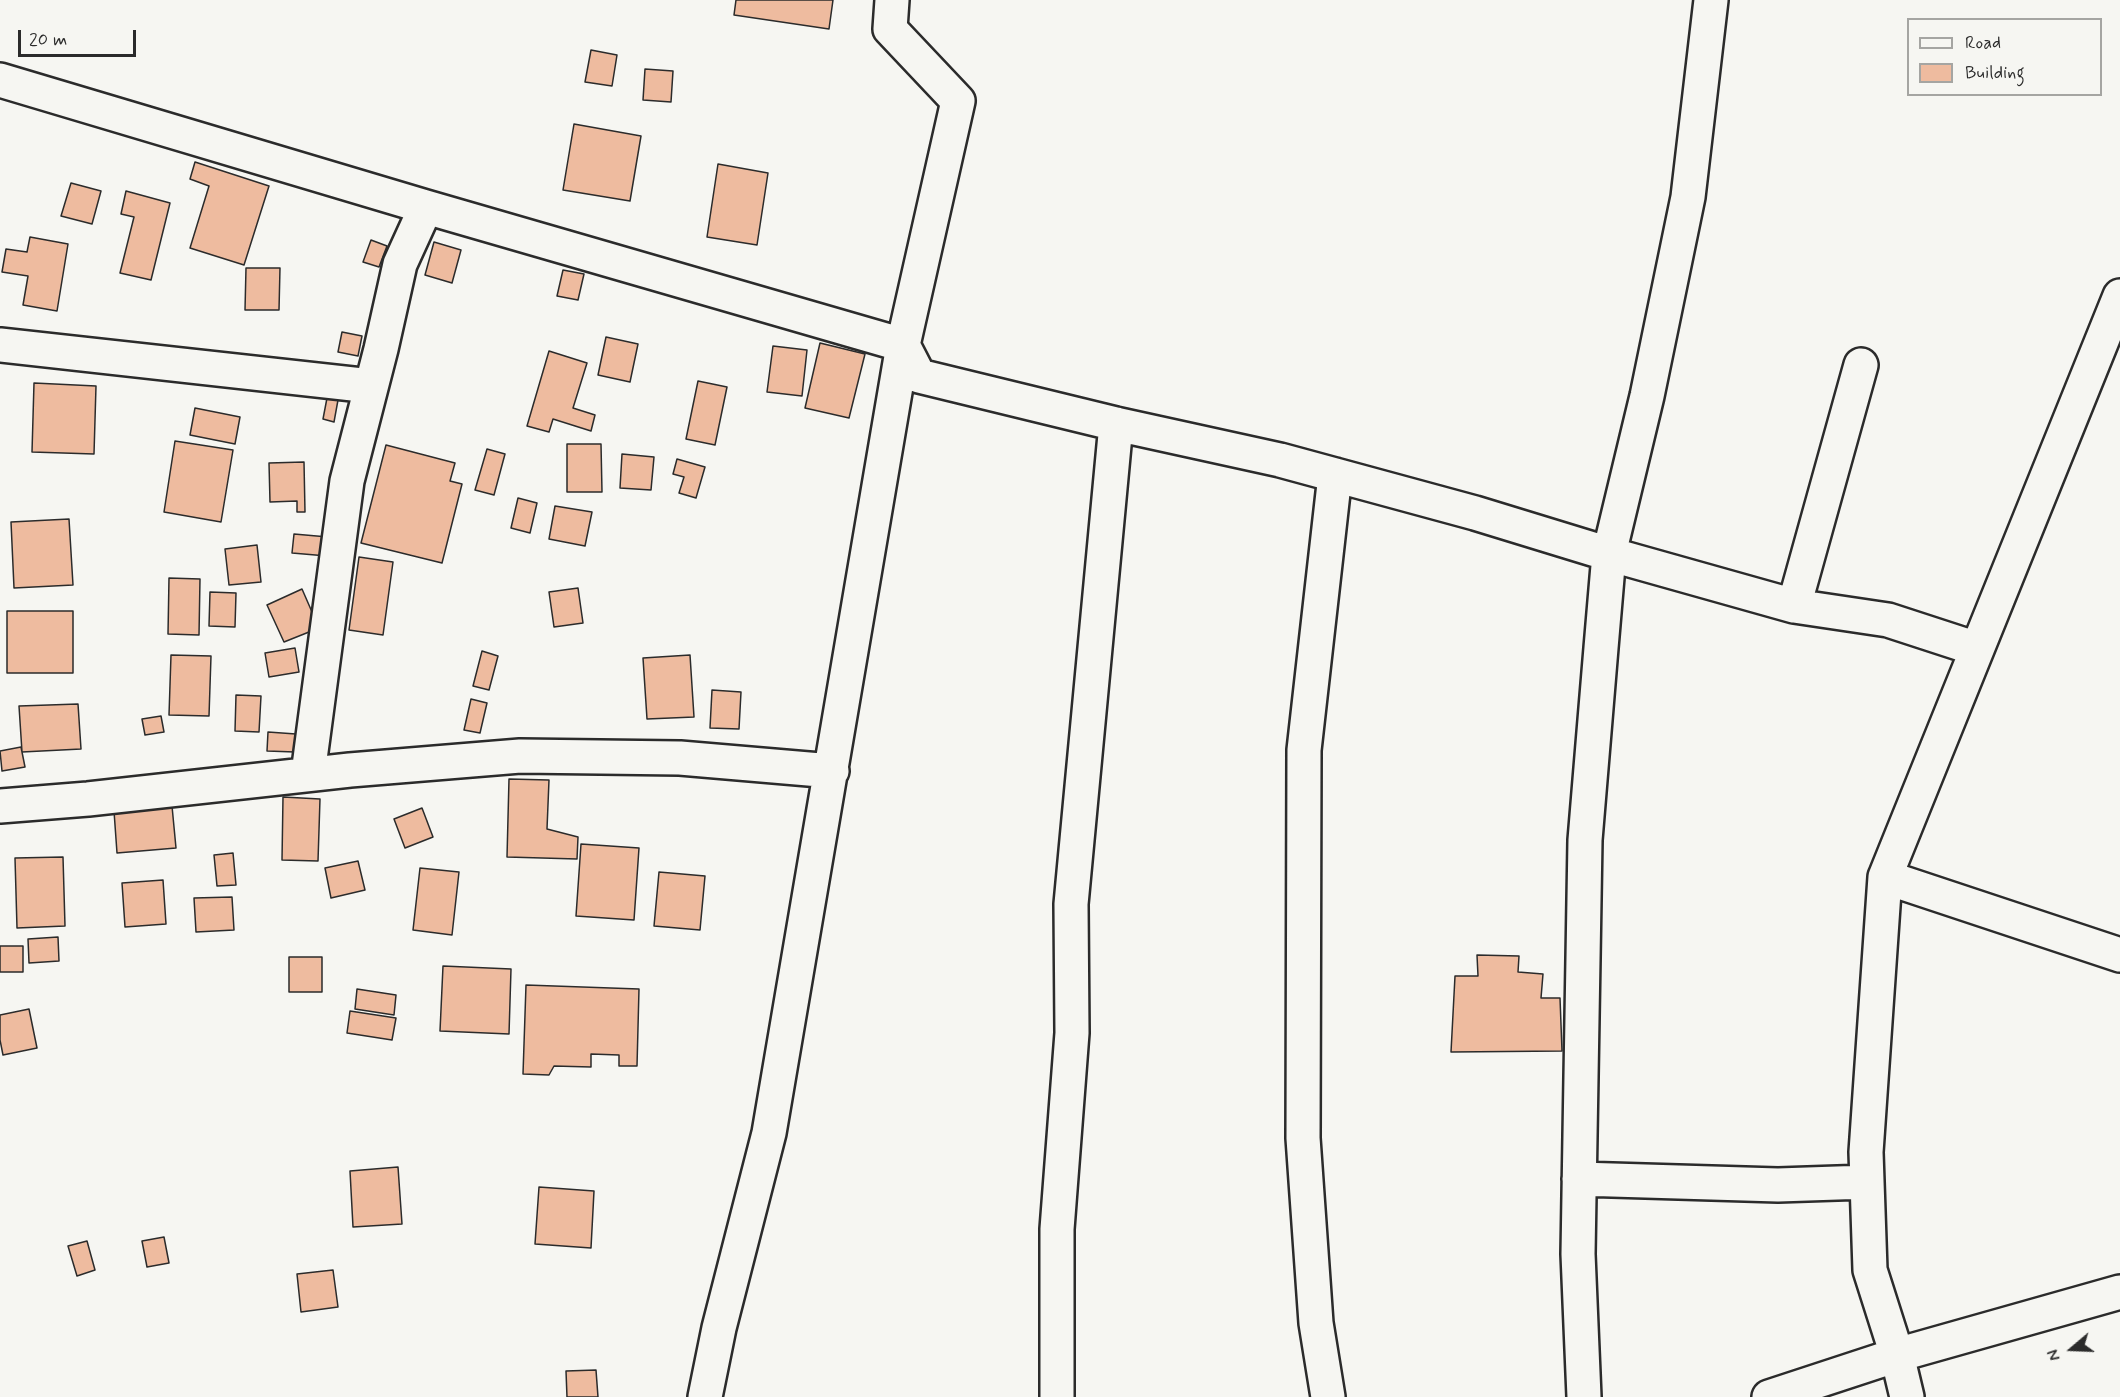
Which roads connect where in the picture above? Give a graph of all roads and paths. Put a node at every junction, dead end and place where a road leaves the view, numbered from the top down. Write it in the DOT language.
graph roads {
  1 [pos="892,0"];
  2 [pos="1711,0"];
  3 [pos="0,80"];
  4 [pos="426,207"];
  5 [pos="2120,296"];
  6 [pos="0,345"];
  7 [pos="903,345"];
  8 [pos="1861,365"];
  9 [pos="372,386"];
  10 [pos="1116,424"];
  11 [pos="1335,475"];
  12 [pos="1610,554"];
  13 [pos="1794,606"];
  14 [pos="1977,649"];
  15 [pos="832,771"];
  16 [pos="308,774"];
  17 [pos="0,806"];
  18 [pos="1885,877"];
  19 [pos="2120,955"];
  20 [pos="1579,1179"];
  21 [pos="1867,1182"];
  22 [pos="2120,1292"];
  23 [pos="1897,1355"];
  24 [pos="705,1397"];
  25 [pos="1057,1397"];
  26 [pos="1328,1397"];
  27 [pos="1584,1397"];
  28 [pos="1769,1397"];
  29 [pos="1907,1397"];
  1 -- 7 [label="street"];
  2 -- 12 [label="street"];
  3 -- 4 [label="street"];
  4 -- 7 [label="street"];
  4 -- 9 [label="street"];
  5 -- 14 [label="street"];
  6 -- 9 [label="street"];
  7 -- 10 [label="street"];
  7 -- 15 [label="street"];
  8 -- 13 [label="street"];
  9 -- 16 [label="street"];
  10 -- 11 [label="street"];
  10 -- 25 [label="street"];
  11 -- 12 [label="street"];
  11 -- 26 [label="street"];
  12 -- 13 [label="street"];
  12 -- 20 [label="street"];
  13 -- 14 [label="street"];
  14 -- 18 [label="street"];
  15 -- 16 [label="street"];
  15 -- 24 [label="street"];
  16 -- 17 [label="street"];
  18 -- 19 [label="street"];
  18 -- 21 [label="street"];
  20 -- 21 [label="street"];
  20 -- 27 [label="street"];
  21 -- 23 [label="street"];
  22 -- 23 [label="street"];
  23 -- 28 [label="street"];
  23 -- 29 [label="street"];
}
